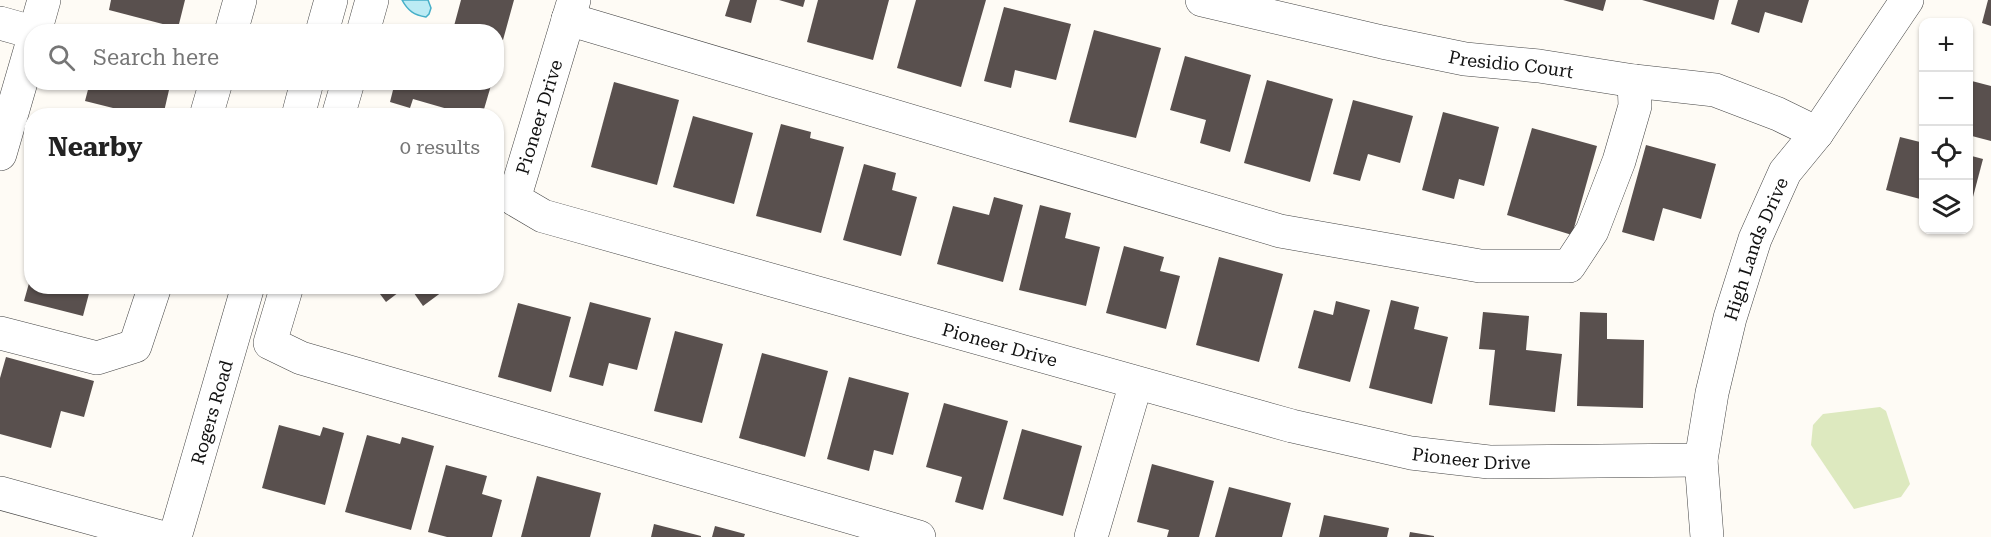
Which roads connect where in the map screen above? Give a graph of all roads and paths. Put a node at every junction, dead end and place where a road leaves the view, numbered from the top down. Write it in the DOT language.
graph roads {
  1 [pos="44,0"];
  2 [pos="240,0"];
  3 [pos="331,0"];
  4 [pos="372,0"];
  5 [pos="1202,0"];
  6 [pos="1907,0"];
  7 [pos="571,10"];
  8 [pos="0,23"];
  9 [pos="36,24"];
  10 [pos="233,24"];
  11 [pos="324,24"];
  12 [pos="365,24"];
  13 [pos="24,30"];
  14 [pos="24,72"];
  15 [pos="1634,81"];
  16 [pos="214,90"];
  17 [pos="305,90"];
  18 [pos="346,90"];
  19 [pos="208,108"];
  20 [pos="300,108"];
  21 [pos="340,108"];
  22 [pos="1817,133"];
  23 [pos="0,154"];
  24 [pos="152,294"];
  25 [pos="246,294"];
  26 [pos="285,294"];
  27 [pos="0,333"];
  28 [pos="1136,383"];
  29 [pos="1701,460"];
  30 [pos="0,493"];
  31 [pos="160,537"];
  32 [pos="176,537"];
  33 [pos="919,537"];
  34 [pos="1091,537"];
  35 [pos="1707,537"];
  1 -- 9 [label="street"];
  2 -- 10 [label="street"];
  3 -- 11 [label="street"];
  4 -- 12 [label="street"];
  5 -- 15 [label="street, Presidio Court"];
  6 -- 22 [label="street, High Lands Drive"];
  7 -- 15 [label="street"];
  7 -- 28 [label="street, Pioneer Drive"];
  8 -- 13 [label="street"];
  14 -- 23 [label="street"];
  15 -- 22 [label="street, Presidio Court"];
  16 -- 19 [label="street"];
  17 -- 20 [label="street"];
  18 -- 21 [label="street"];
  22 -- 29 [label="street, High Lands Drive"];
  24 -- 27 [label="street"];
  25 -- 32 [label="street, Rogers Road"];
  26 -- 33 [label="street"];
  28 -- 29 [label="street, Pioneer Drive"];
  28 -- 34 [label="street"];
  29 -- 35 [label="street, High Lands Drive"];
  30 -- 31 [label="street"];
}
